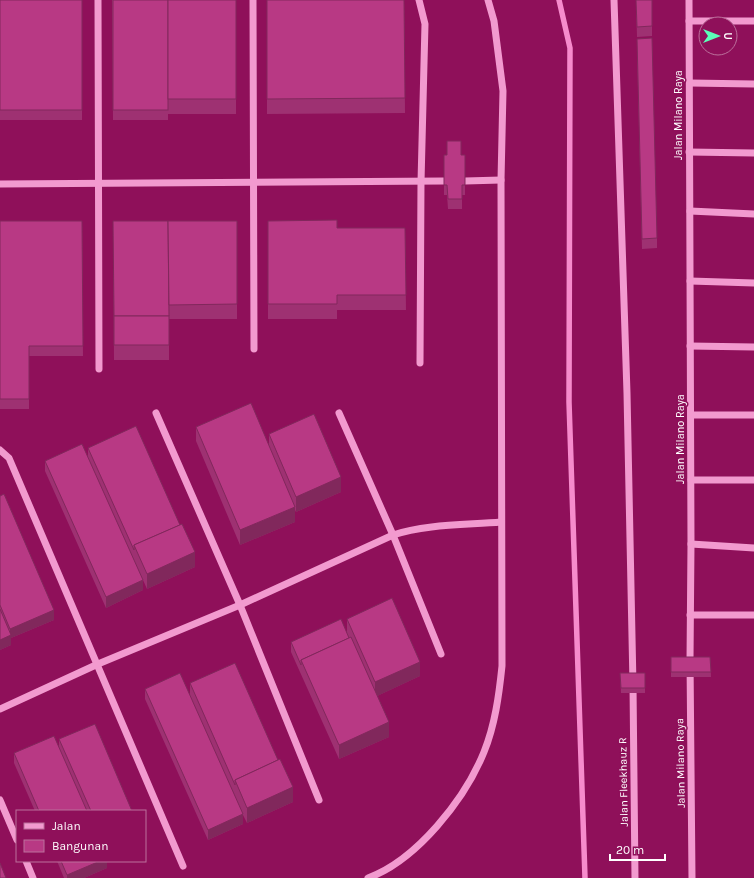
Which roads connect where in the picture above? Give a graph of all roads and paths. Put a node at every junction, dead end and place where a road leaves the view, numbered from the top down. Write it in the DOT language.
graph roads {
  1 [pos="98,0"];
  2 [pos="253,0"];
  3 [pos="419,0"];
  4 [pos="488,0"];
  5 [pos="614,0"];
  6 [pos="689,0"];
  7 [pos="689,21"];
  8 [pos="754,21"];
  9 [pos="690,83"];
  10 [pos="754,84"];
  11 [pos="689,152"];
  12 [pos="754,153"];
  13 [pos="501,180"];
  14 [pos="444,181"];
  15 [pos="466,181"];
  16 [pos="254,182"];
  17 [pos="421,182"];
  18 [pos="0,184"];
  19 [pos="99,184"];
  20 [pos="690,211"];
  21 [pos="754,214"];
  22 [pos="690,282"];
  23 [pos="754,283"];
  24 [pos="690,346"];
  25 [pos="754,347"];
  26 [pos="254,349"];
  27 [pos="420,363"];
  28 [pos="99,369"];
  29 [pos="156,413"];
  30 [pos="339,413"];
  31 [pos="691,415"];
  32 [pos="754,415"];
  33 [pos="0,450"];
  34 [pos="691,480"];
  35 [pos="754,480"];
  36 [pos="501,522"];
  37 [pos="393,536"];
  38 [pos="691,544"];
  39 [pos="754,548"];
  40 [pos="240,605"];
  41 [pos="690,615"];
  42 [pos="754,615"];
  43 [pos="441,654"];
  44 [pos="98,664"];
  45 [pos="0,709"];
  46 [pos="0,800"];
  47 [pos="319,800"];
  48 [pos="16,838"];
  49 [pos="26,862"];
  50 [pos="183,866"];
  51 [pos="33,878"];
  52 [pos="368,878"];
  53 [pos="635,878"];
  54 [pos="692,878"];
  1 -- 19 [label="street"];
  2 -- 16 [label="street"];
  3 -- 17 [label="street"];
  4 -- 13 [label="street"];
  5 -- 53 [label="street, Jalan Fleekhauz R"];
  6 -- 7 [label="street, Jalan Milano Raya"];
  7 -- 8 [label="street"];
  7 -- 9 [label="street, Jalan Milano Raya"];
  9 -- 10 [label="street"];
  9 -- 11 [label="street, Jalan Milano Raya"];
  11 -- 12 [label="street"];
  11 -- 20 [label="street, Jalan Milano Raya"];
  13 -- 15 [label="street"];
  13 -- 36 [label="street"];
  14 -- 17 [label="street"];
  16 -- 17 [label="street"];
  16 -- 19 [label="street"];
  16 -- 26 [label="street"];
  17 -- 27 [label="street"];
  18 -- 19 [label="street"];
  19 -- 28 [label="street"];
  20 -- 21 [label="street"];
  20 -- 22 [label="street, Jalan Milano Raya"];
  22 -- 23 [label="street"];
  22 -- 24 [label="street, Jalan Milano Raya"];
  24 -- 25 [label="street"];
  24 -- 31 [label="street, Jalan Milano Raya"];
  29 -- 40 [label="street"];
  30 -- 37 [label="street"];
  31 -- 32 [label="street"];
  31 -- 34 [label="street, Jalan Milano Raya"];
  33 -- 44 [label="street"];
  34 -- 35 [label="street"];
  34 -- 38 [label="street, Jalan Milano Raya"];
  36 -- 37 [label="street"];
  36 -- 52 [label="street"];
  37 -- 40 [label="street"];
  37 -- 43 [label="street"];
  38 -- 39 [label="street"];
  38 -- 41 [label="street, Jalan Milano Raya"];
  40 -- 44 [label="street"];
  40 -- 47 [label="street"];
  41 -- 42 [label="street"];
  41 -- 54 [label="street, Jalan Milano Raya"];
  44 -- 45 [label="street"];
  44 -- 50 [label="street"];
  46 -- 48 [label="street"];
  49 -- 51 [label="street"];
}
